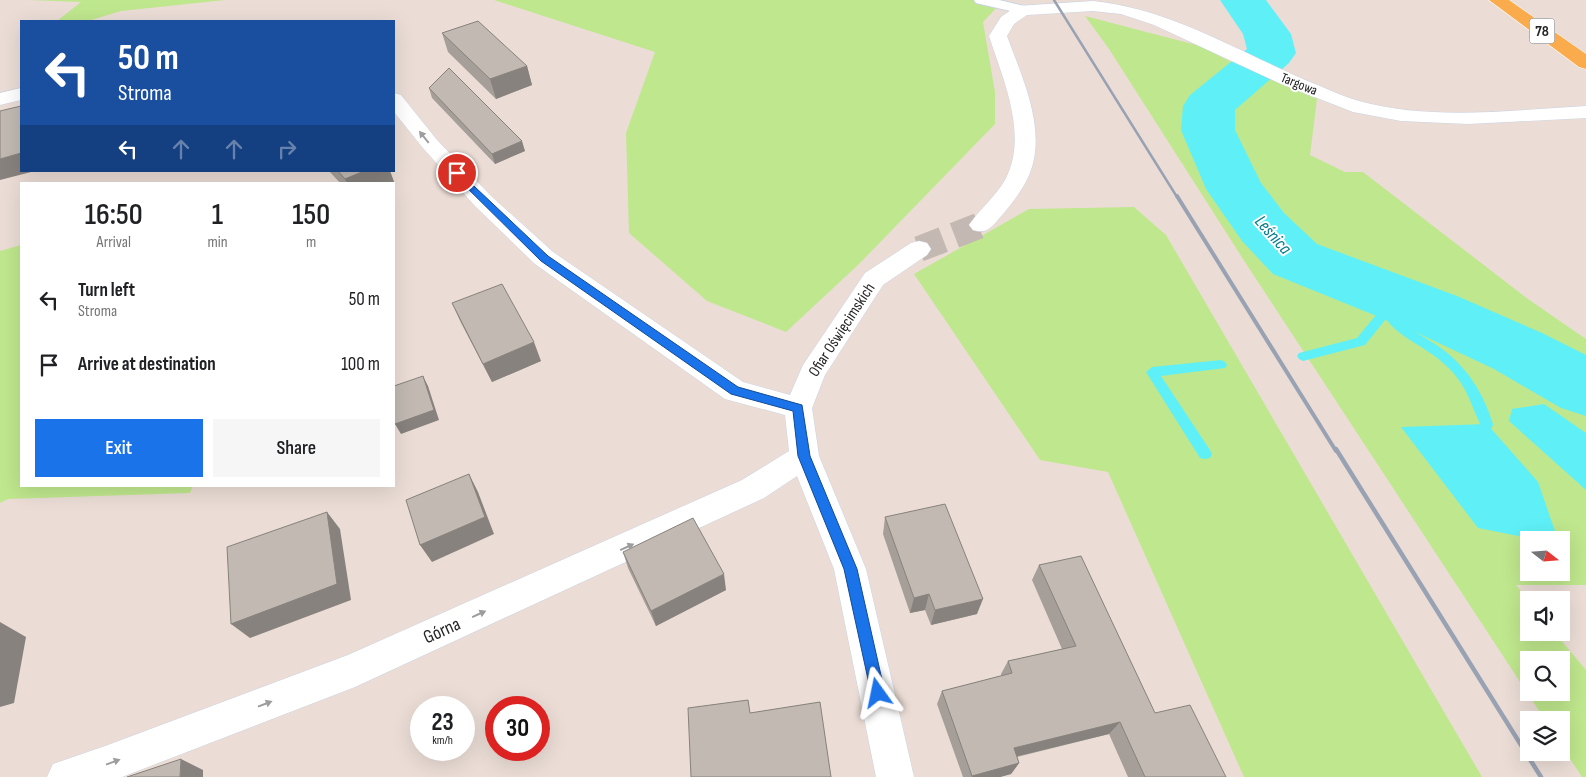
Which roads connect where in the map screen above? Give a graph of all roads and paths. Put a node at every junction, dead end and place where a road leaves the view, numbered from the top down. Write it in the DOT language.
graph roads {
  1 [pos="981,0"];
  2 [pos="1498,0"];
  3 [pos="1121,4"];
  4 [pos="1023,10"];
  5 [pos="1586,62"];
  6 [pos="20,94"];
  7 [pos="0,99"];
  8 [pos="395,100"];
  9 [pos="1586,112"];
  10 [pos="982,224"];
  11 [pos="918,249"];
  12 [pos="798,408"];
  13 [pos="804,456"];
  14 [pos="66,777"];
  15 [pos="895,777"];
  1 -- 4 [label="street"];
  2 -- 5 [label="main road, 78"];
  3 -- 4 [label="street, Targowa"];
  3 -- 9 [label="street, Targowa"];
  4 -- 10 [label="street"];
  6 -- 7 [label="street"];
  12 -- 8 [label="street, one-way"];
  11 -- 12 [label="street, Ofiar Oświęcimskich"];
  12 -- 13 [label="street, Ofiar Oświęcimskich"];
  14 -- 13 [label="street, Górna, one-way"];
  13 -- 15 [label="street, Ofiar Oświęcimskich"];
}
